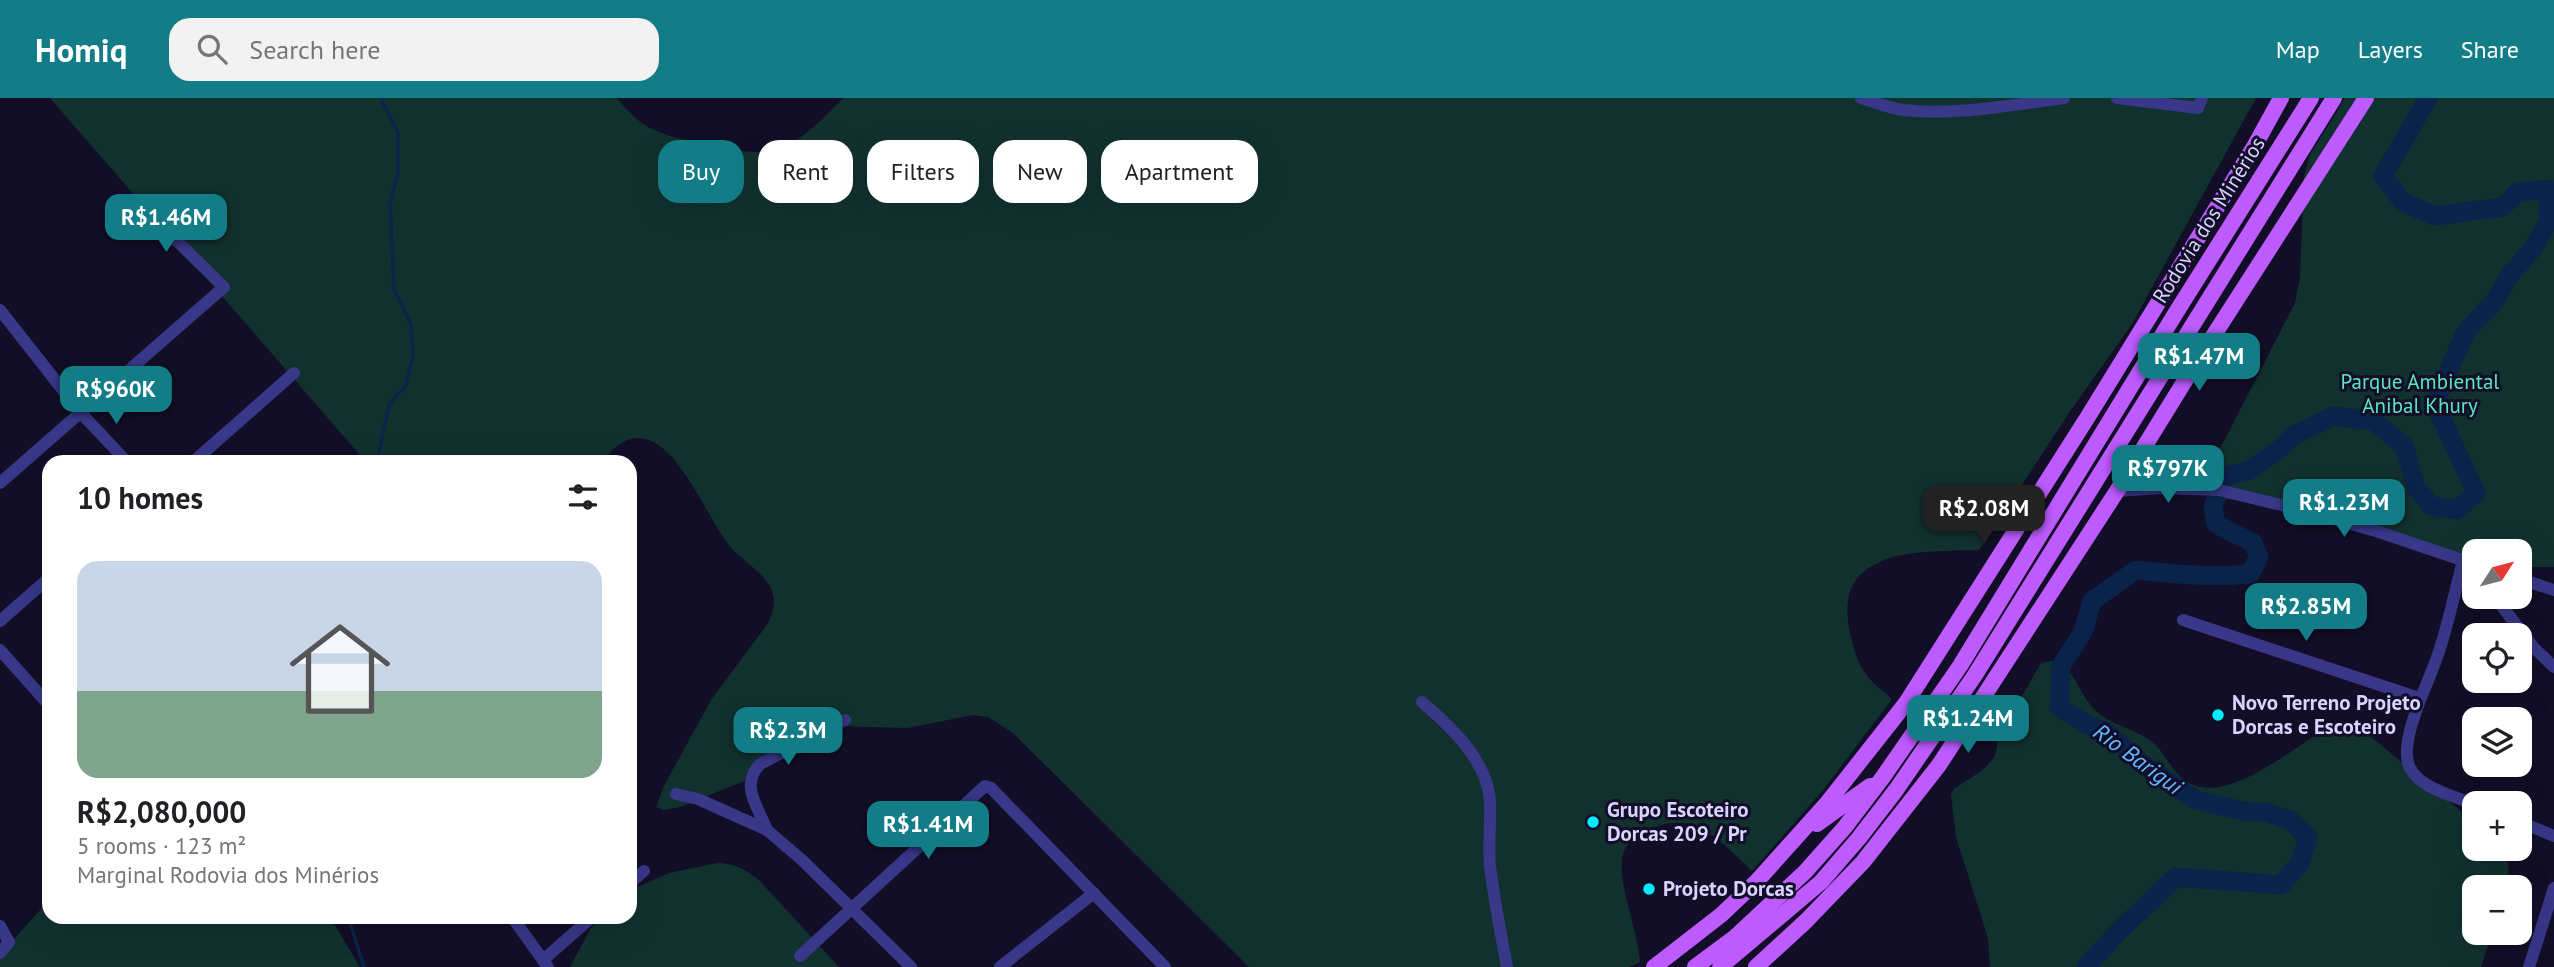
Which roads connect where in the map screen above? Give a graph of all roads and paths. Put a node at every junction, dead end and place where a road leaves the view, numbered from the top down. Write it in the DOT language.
graph roads {
  1 [pos="1861,98"];
  2 [pos="2064,98"];
  3 [pos="2117,98"];
  4 [pos="2281,98"];
  5 [pos="2311,98"];
  6 [pos="2334,98"];
  7 [pos="2366,98"];
  8 [pos="2200,103"];
  9 [pos="122,202"];
  10 [pos="2212,215"];
  11 [pos="2252,277"];
  12 [pos="0,310"];
  13 [pos="2177,311"];
  14 [pos="11,324"];
  15 [pos="0,333"];
  16 [pos="2178,348"];
  17 [pos="294,373"];
  18 [pos="81,413"];
  19 [pos="120,455"];
  20 [pos="201,455"];
  21 [pos="0,483"];
  22 [pos="2117,491"];
  23 [pos="2462,561"];
  24 [pos="2532,583"];
  25 [pos="42,584"];
  26 [pos="2462,587"];
  27 [pos="2554,590"];
  28 [pos="2504,609"];
  29 [pos="0,621"];
  30 [pos="2183,621"];
  31 [pos="0,649"];
  32 [pos="2554,667"];
  33 [pos="42,697"];
  34 [pos="2419,698"];
  35 [pos="1422,702"];
  36 [pos="845,720"];
  37 [pos="1883,777"];
  38 [pos="676,794"];
  39 [pos="2462,799"];
  40 [pos="2532,827"];
  41 [pos="767,830"];
  42 [pos="2554,836"];
  43 [pos="1797,839"];
  44 [pos="644,871"];
  45 [pos="637,877"];
  46 [pos="2554,888"];
  47 [pos="1094,894"];
  48 [pos="852,908"];
  49 [pos="517,924"];
  50 [pos="585,924"];
  51 [pos="0,926"];
  52 [pos="0,953"];
  53 [pos="800,956"];
  54 [pos="545,963"];
  55 [pos="911,967"];
  56 [pos="1000,967"];
  57 [pos="1165,967"];
  58 [pos="1507,967"];
  59 [pos="1654,967"];
  60 [pos="1695,967"];
  61 [pos="1720,967"];
  62 [pos="1756,967"];
  63 [pos="2529,967"];
  1 -- 2 [label="street"];
  3 -- 8 [label="street"];
  4 -- 10 [label="main road"];
  5 -- 13 [label="main road, Rodovia dos Minérios"];
  6 -- 16 [label="main road, Rodovia dos Minérios"];
  7 -- 11 [label="main road"];
  9 -- 18 [label="street"];
  10 -- 13 [label="main road"];
  10 -- 43 [label="main road"];
  11 -- 16 [label="main road"];
  11 -- 22 [label="main road"];
  12 -- 14 [label="street"];
  13 -- 37 [label="main road, Rodovia dos Minérios"];
  14 -- 15 [label="street"];
  14 -- 18 [label="street"];
  16 -- 61 [label="main road, Rodovia dos Minérios"];
  17 -- 20 [label="street"];
  18 -- 19 [label="street"];
  18 -- 21 [label="street"];
  22 -- 23 [label="street"];
  22 -- 62 [label="main road"];
  24 -- 27 [label="street"];
  25 -- 29 [label="street"];
  26 -- 34 [label="street"];
  28 -- 32 [label="street"];
  30 -- 34 [label="street"];
  31 -- 33 [label="street"];
  34 -- 39 [label="street"];
  35 -- 58 [label="street"];
  36 -- 41 [label="street"];
  37 -- 43 [label="main road"];
  37 -- 60 [label="main road, Rodovia dos Minérios"];
  38 -- 41 [label="street"];
  40 -- 42 [label="street"];
  41 -- 48 [label="street"];
  43 -- 59 [label="main road"];
  44 -- 45 [label="street"];
  46 -- 63 [label="street"];
  47 -- 48 [label="street"];
  47 -- 56 [label="street"];
  47 -- 57 [label="street"];
  48 -- 53 [label="street"];
  48 -- 55 [label="street"];
  49 -- 54 [label="street"];
  50 -- 54 [label="street"];
  51 -- 52 [label="street"];
}
